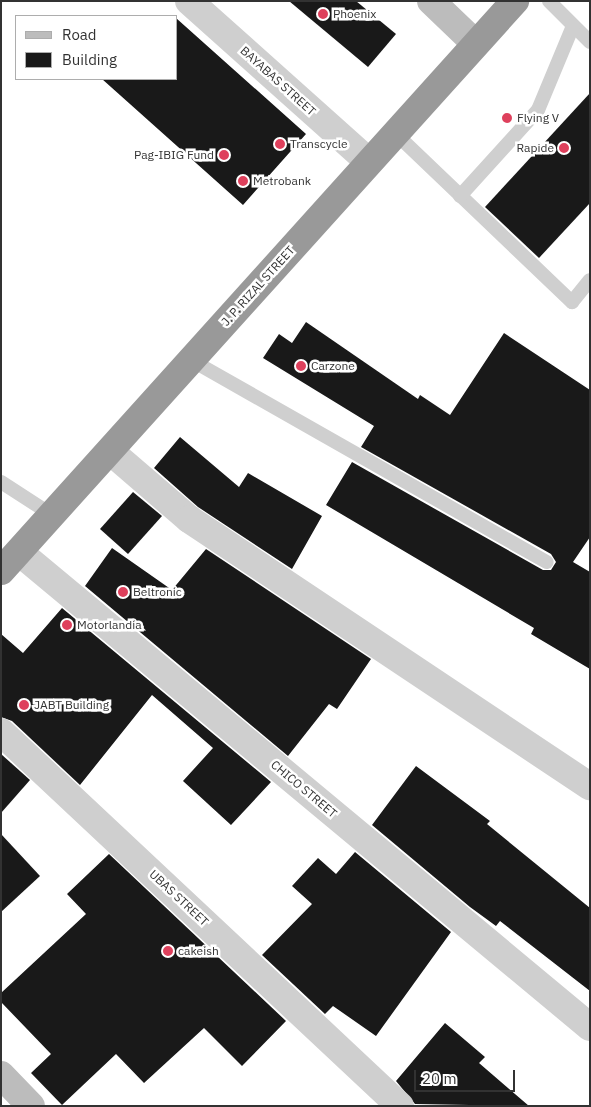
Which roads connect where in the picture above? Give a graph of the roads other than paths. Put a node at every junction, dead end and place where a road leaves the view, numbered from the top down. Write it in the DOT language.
graph roads {
  1 [pos="188,1"];
  2 [pos="431,1"];
  3 [pos="516,1"];
  4 [pos="549,1"];
  5 [pos="573,26"];
  6 [pos="590,42"];
  7 [pos="476,44"];
  8 [pos="395,133"];
  9 [pos="368,161"];
  10 [pos="460,196"];
  11 [pos="590,280"];
  12 [pos="191,360"];
  13 [pos="110,451"];
  14 [pos="1,482"];
  15 [pos="52,515"];
  16 [pos="10,562"];
  17 [pos="547,562"];
  18 [pos="1,732"];
  19 [pos="590,786"];
  20 [pos="590,1027"];
  21 [pos="1,1075"];
  22 [pos="31,1106"];
  23 [pos="400,1106"];
  1 -- 9 [label="street, BAYABAS STREET"];
  2 -- 7 [label="street"];
  3 -- 7 [label="highway, J. P. RIZAL STREET"];
  4 -- 5 [label="lane"];
  5 -- 6 [label="lane"];
  5 -- 10 [label="lane"];
  7 -- 8 [label="highway, J. P. RIZAL STREET"];
  8 -- 9 [label="highway, J. P. RIZAL STREET"];
  8 -- 10 [label="lane"];
  9 -- 12 [label="highway, J. P. RIZAL STREET"];
  10 -- 11 [label="lane"];
  12 -- 13 [label="highway, J. P. RIZAL STREET"];
  12 -- 17 [label="lane"];
  13 -- 15 [label="highway, J. P. RIZAL STREET"];
  13 -- 19 [label="street"];
  14 -- 15 [label="lane"];
  15 -- 16 [label="highway, J. P. RIZAL STREET"];
  16 -- 20 [label="street, CHICO STREET"];
  18 -- 23 [label="street, UBAS STREET"];
  21 -- 22 [label="street"];
}
